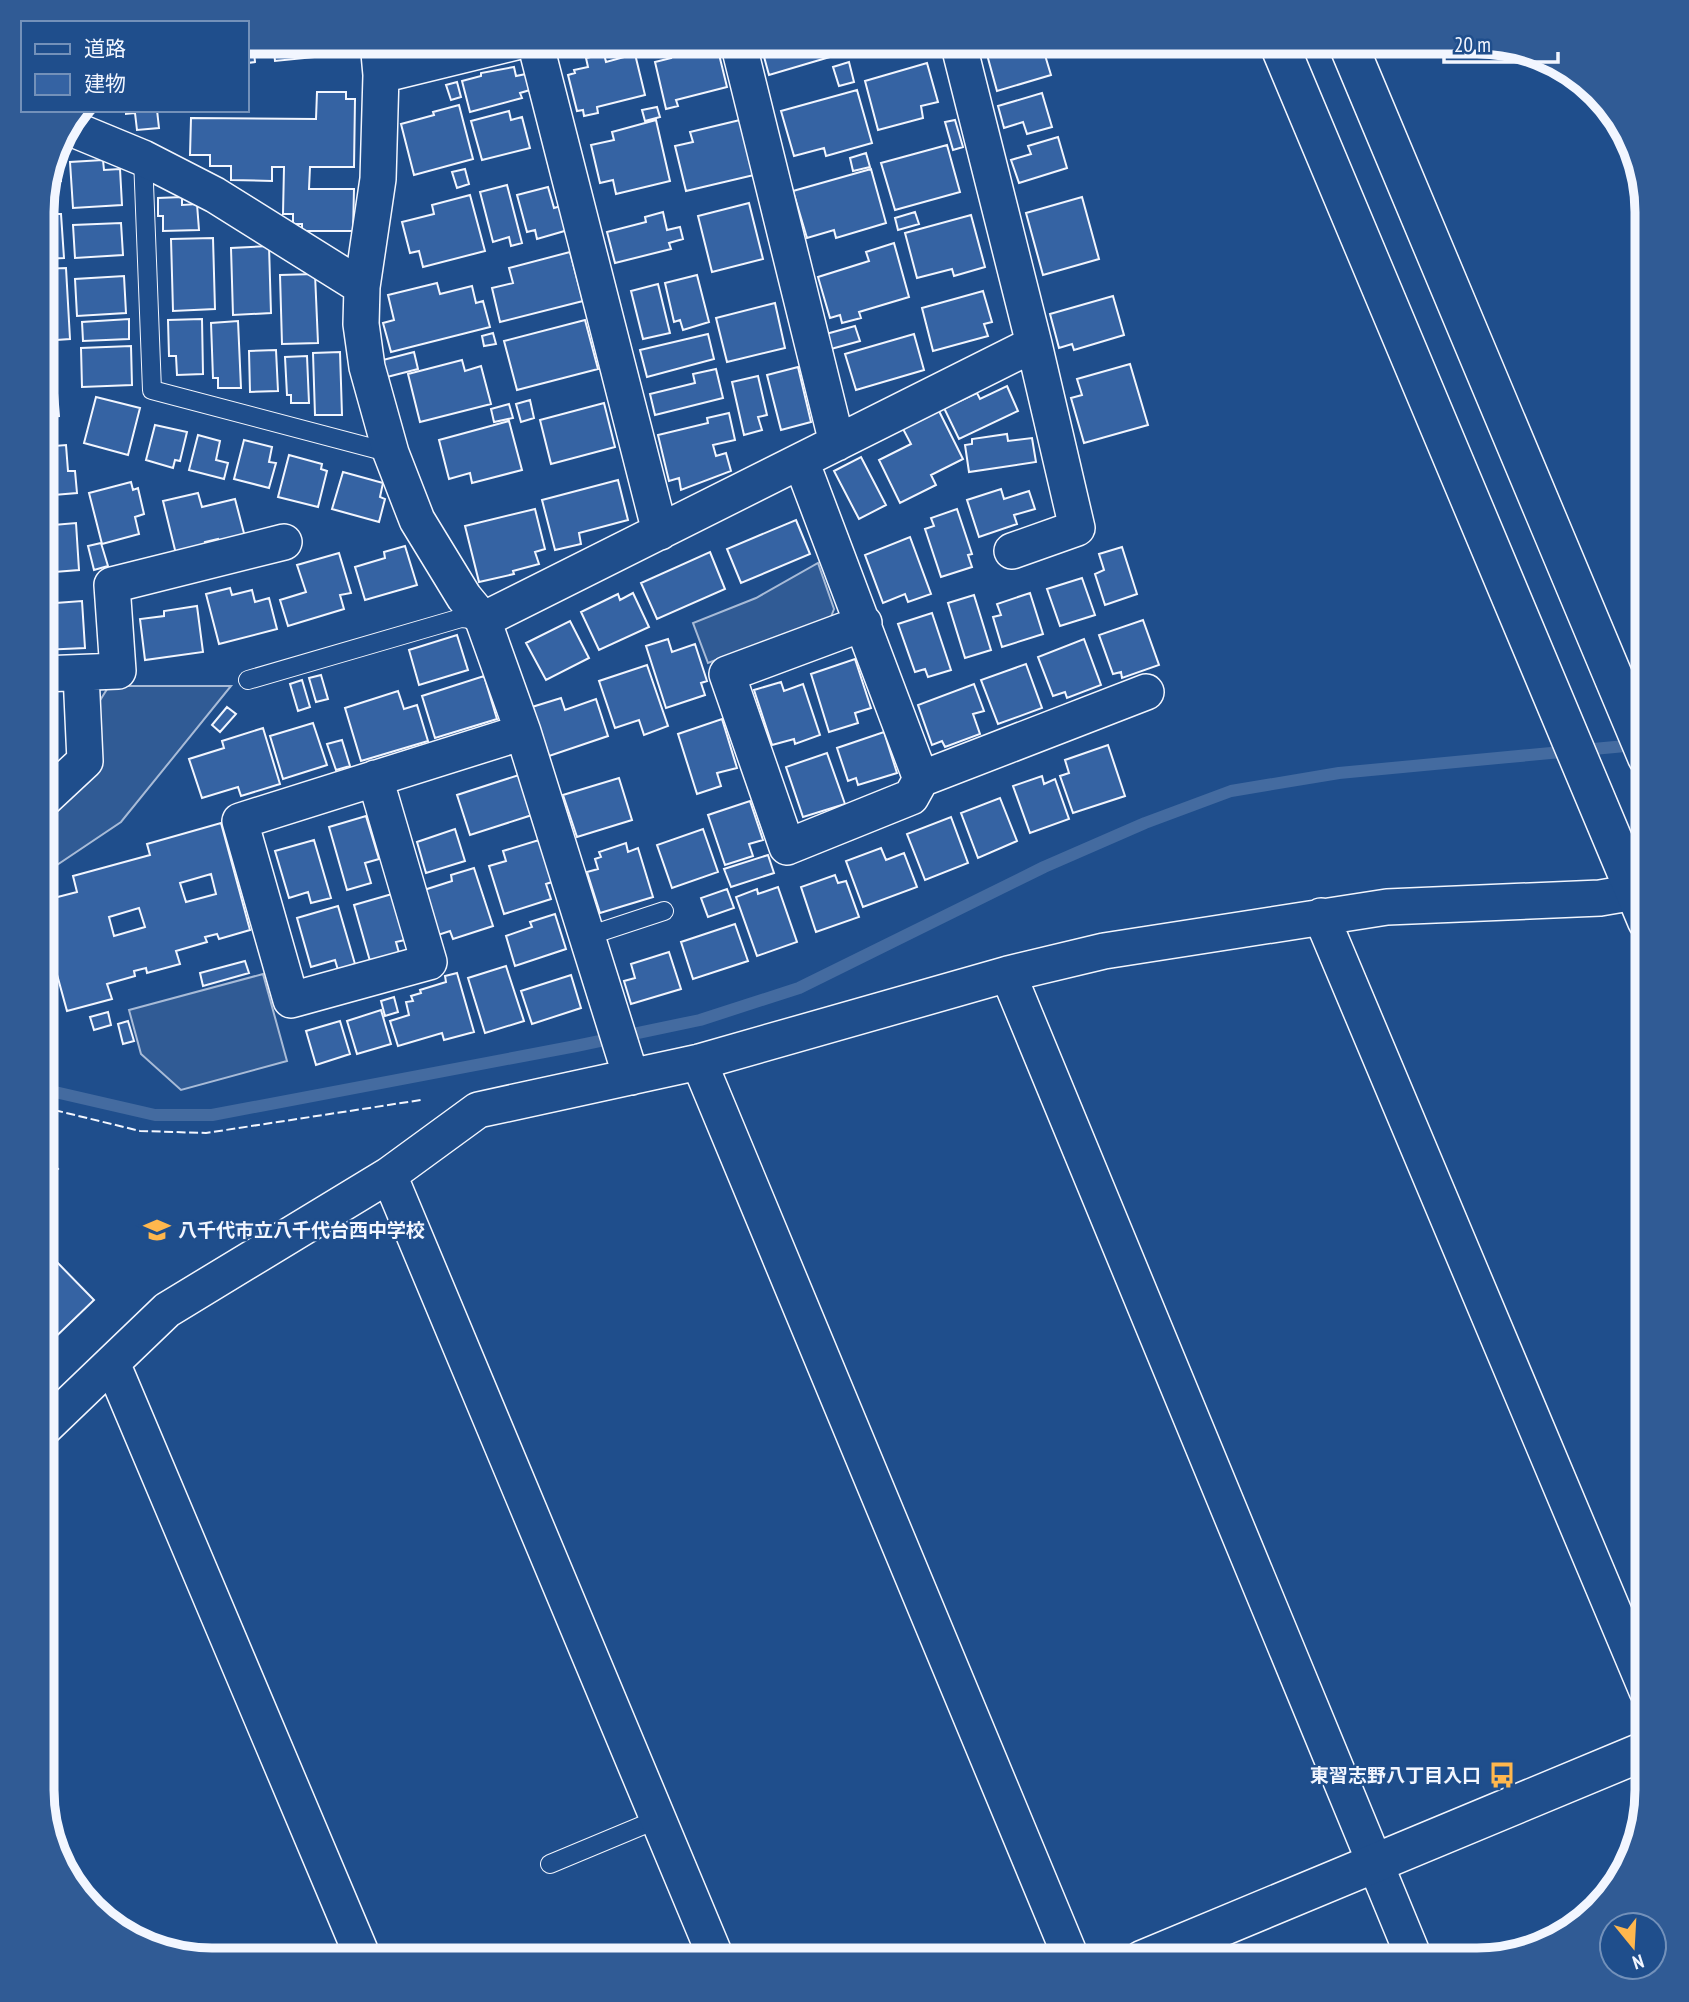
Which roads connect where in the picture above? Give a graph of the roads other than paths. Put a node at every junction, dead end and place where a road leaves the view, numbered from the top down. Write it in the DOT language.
graph roads {
  1 [pos="413,54"];
  2 [pos="539,54"];
  3 [pos="741,54"];
  4 [pos="961,55"];
  5 [pos="1283,55"];
  6 [pos="1352,55"];
  7 [pos="380,58"];
  8 [pos="77,131"];
  9 [pos="143,158"];
  10 [pos="362,287"];
  11 [pos="1034,344"];
  12 [pos="836,443"];
  13 [pos="391,453"];
  14 [pos="802,461"];
  15 [pos="660,532"];
  16 [pos="284,542"];
  17 [pos="1012,551"];
  18 [pos="483,620"];
  19 [pos="864,623"];
  20 [pos="55,674"];
  21 [pos="81,674"];
  22 [pos="248,680"];
  23 [pos="1146,692"];
  24 [pos="1635,728"];
  25 [pos="523,732"];
  26 [pos="375,778"];
  27 [pos="921,779"];
  28 [pos="55,790"];
  29 [pos="1635,881"];
  30 [pos="1635,900"];
  31 [pos="664,911"];
  32 [pos="1321,916"];
  33 [pos="588,936"];
  34 [pos="1008,974"];
  35 [pos="699,1062"];
  36 [pos="628,1068"];
  37 [pos="389,1175"];
  38 [pos="112,1363"];
  39 [pos="54,1418"];
  40 [pos="1635,1662"];
  41 [pos="1635,1755"];
  42 [pos="658,1819"];
  43 [pos="550,1864"];
  44 [pos="1374,1864"];
  45 [pos="359,1948"];
  46 [pos="712,1948"];
  47 [pos="1067,1948"];
  48 [pos="1171,1948"];
  49 [pos="1410,1948"];
  1 -- 7 [label="street"];
  2 -- 15 [label="street"];
  3 -- 12 [label="street"];
  4 -- 11 [label="street"];
  5 -- 29 [label="street"];
  6 -- 24 [label="street"];
  7 -- 10 [label="street"];
  8 -- 9 [label="street"];
  9 -- 10 [label="street"];
  9 -- 13 [label="lane"];
  10 -- 13 [label="street"];
  11 -- 12 [label="street"];
  11 -- 17 [label="street"];
  12 -- 14 [label="street"];
  13 -- 18 [label="street"];
  14 -- 15 [label="street"];
  14 -- 19 [label="street"];
  15 -- 18 [label="street"];
  16 -- 21 [label="street"];
  18 -- 22 [label="lane"];
  18 -- 25 [label="street"];
  19 -- 27 [label="street"];
  19 -- 27 [label="street"];
  20 -- 21 [label="street"];
  21 -- 28 [label="street"];
  23 -- 27 [label="street"];
  25 -- 26 [label="street"];
  25 -- 33 [label="street"];
  26 -- 26 [label="street"];
  30 -- 32 [label="street"];
  31 -- 33 [label="lane"];
  32 -- 34 [label="street"];
  32 -- 40 [label="street"];
  33 -- 36 [label="street"];
  34 -- 35 [label="street"];
  34 -- 44 [label="street"];
  35 -- 36 [label="street"];
  35 -- 47 [label="street"];
  36 -- 37 [label="street"];
  37 -- 38 [label="street"];
  37 -- 42 [label="street"];
  38 -- 39 [label="street"];
  38 -- 45 [label="street"];
  41 -- 44 [label="street"];
  42 -- 43 [label="lane"];
  42 -- 46 [label="street"];
  44 -- 48 [label="street"];
  44 -- 49 [label="street"];
}
